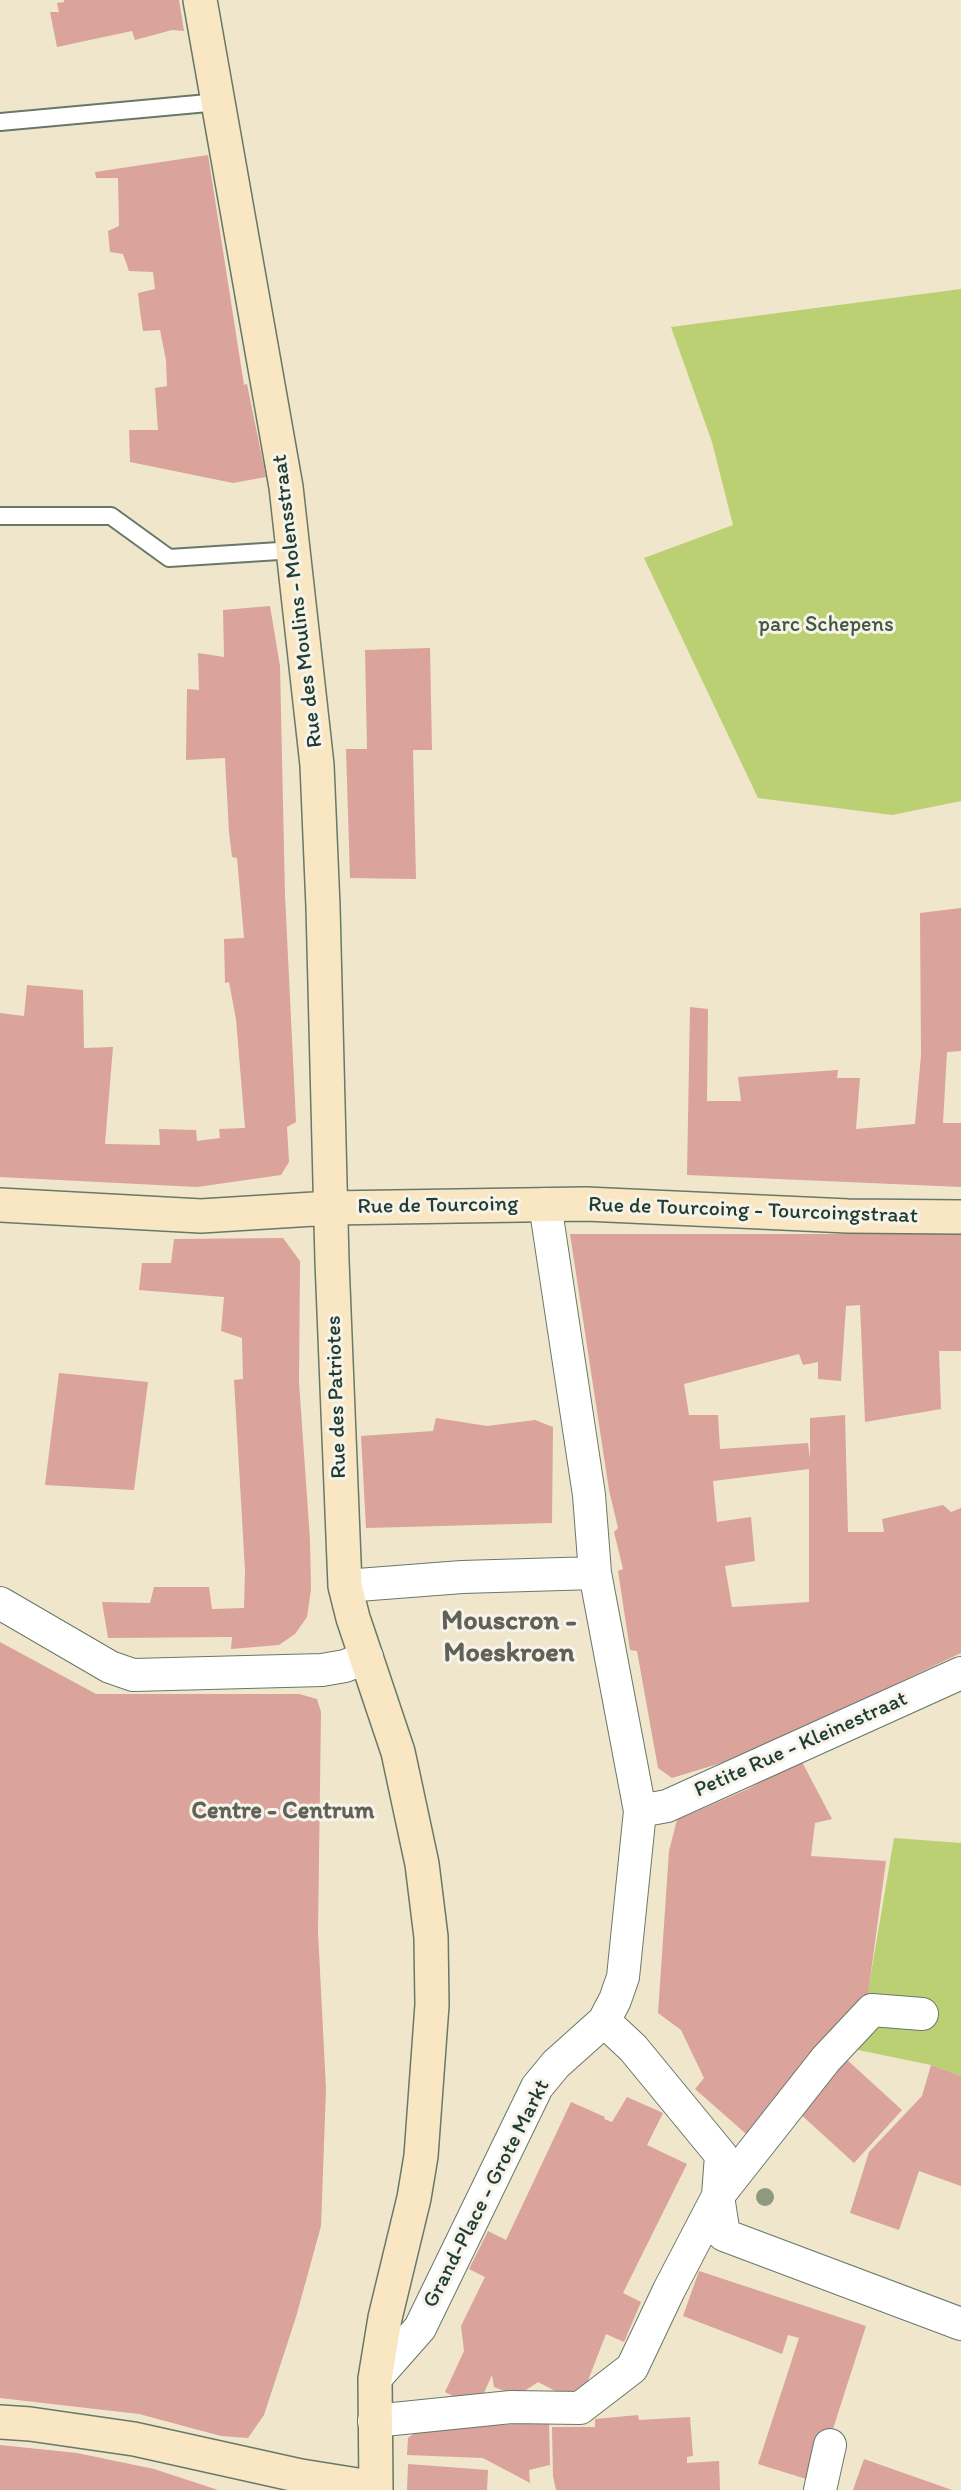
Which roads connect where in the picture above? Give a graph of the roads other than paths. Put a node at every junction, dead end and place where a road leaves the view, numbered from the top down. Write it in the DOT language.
graph roads {
  1 [pos="200,0"];
  2 [pos="219,102"];
  3 [pos="0,122"];
  4 [pos="0,516"];
  5 [pos="295,550"];
  6 [pos="546,1204"];
  7 [pos="0,1205"];
  8 [pos="330,1208"];
  9 [pos="961,1217"];
  10 [pos="595,1573"];
  11 [pos="345,1586"];
  12 [pos="0,1604"];
  13 [pos="367,1657"];
  14 [pos="961,1673"];
  15 [pos="640,1811"];
  16 [pos="922,2014"];
  17 [pos="604,2021"];
  18 [pos="718,2196"];
  19 [pos="961,2324"];
  20 [pos="375,2379"];
  21 [pos="374,2421"];
  22 [pos="0,2422"];
  23 [pos="830,2445"];
  24 [pos="376,2489"];
  25 [pos="820,2490"];
  1 -- 2 [label="main road, Rue des Moulins - Molensstraat"];
  2 -- 3 [label="lane"];
  2 -- 5 [label="main road, Rue des Moulins - Molensstraat"];
  4 -- 5 [label="lane"];
  5 -- 8 [label="main road, Rue des Moulins - Molensstraat"];
  6 -- 8 [label="main road, Rue de Tourcoing"];
  6 -- 9 [label="main road, Rue de Tourcoing - Tourcoingstraat"];
  6 -- 10 [label="street, Grand-Place - Grote Markt"];
  7 -- 8 [label="main road, Rue de Tourcoing"];
  8 -- 11 [label="main road, Rue des Patriotes"];
  10 -- 11 [label="street"];
  10 -- 15 [label="street, Grand-Place - Grote Markt"];
  11 -- 13 [label="main road, Grand-Place - Grote Markt"];
  12 -- 13 [label="street"];
  13 -- 20 [label="main road, Grand-Place - Grote Markt"];
  14 -- 15 [label="street, Petite Rue - Kleinestraat"];
  15 -- 17 [label="street, Grand-Place - Grote Markt"];
  16 -- 18 [label="street"];
  17 -- 18 [label="street"];
  17 -- 20 [label="street, Grand-Place - Grote Markt"];
  18 -- 19 [label="street"];
  18 -- 21 [label="street"];
  20 -- 21 [label="main road, Grand-Place - Grote Markt"];
  21 -- 24 [label="main road, Grand-Place - Grote Markt"];
  22 -- 24 [label="main road"];
  23 -- 25 [label="street"];
}
